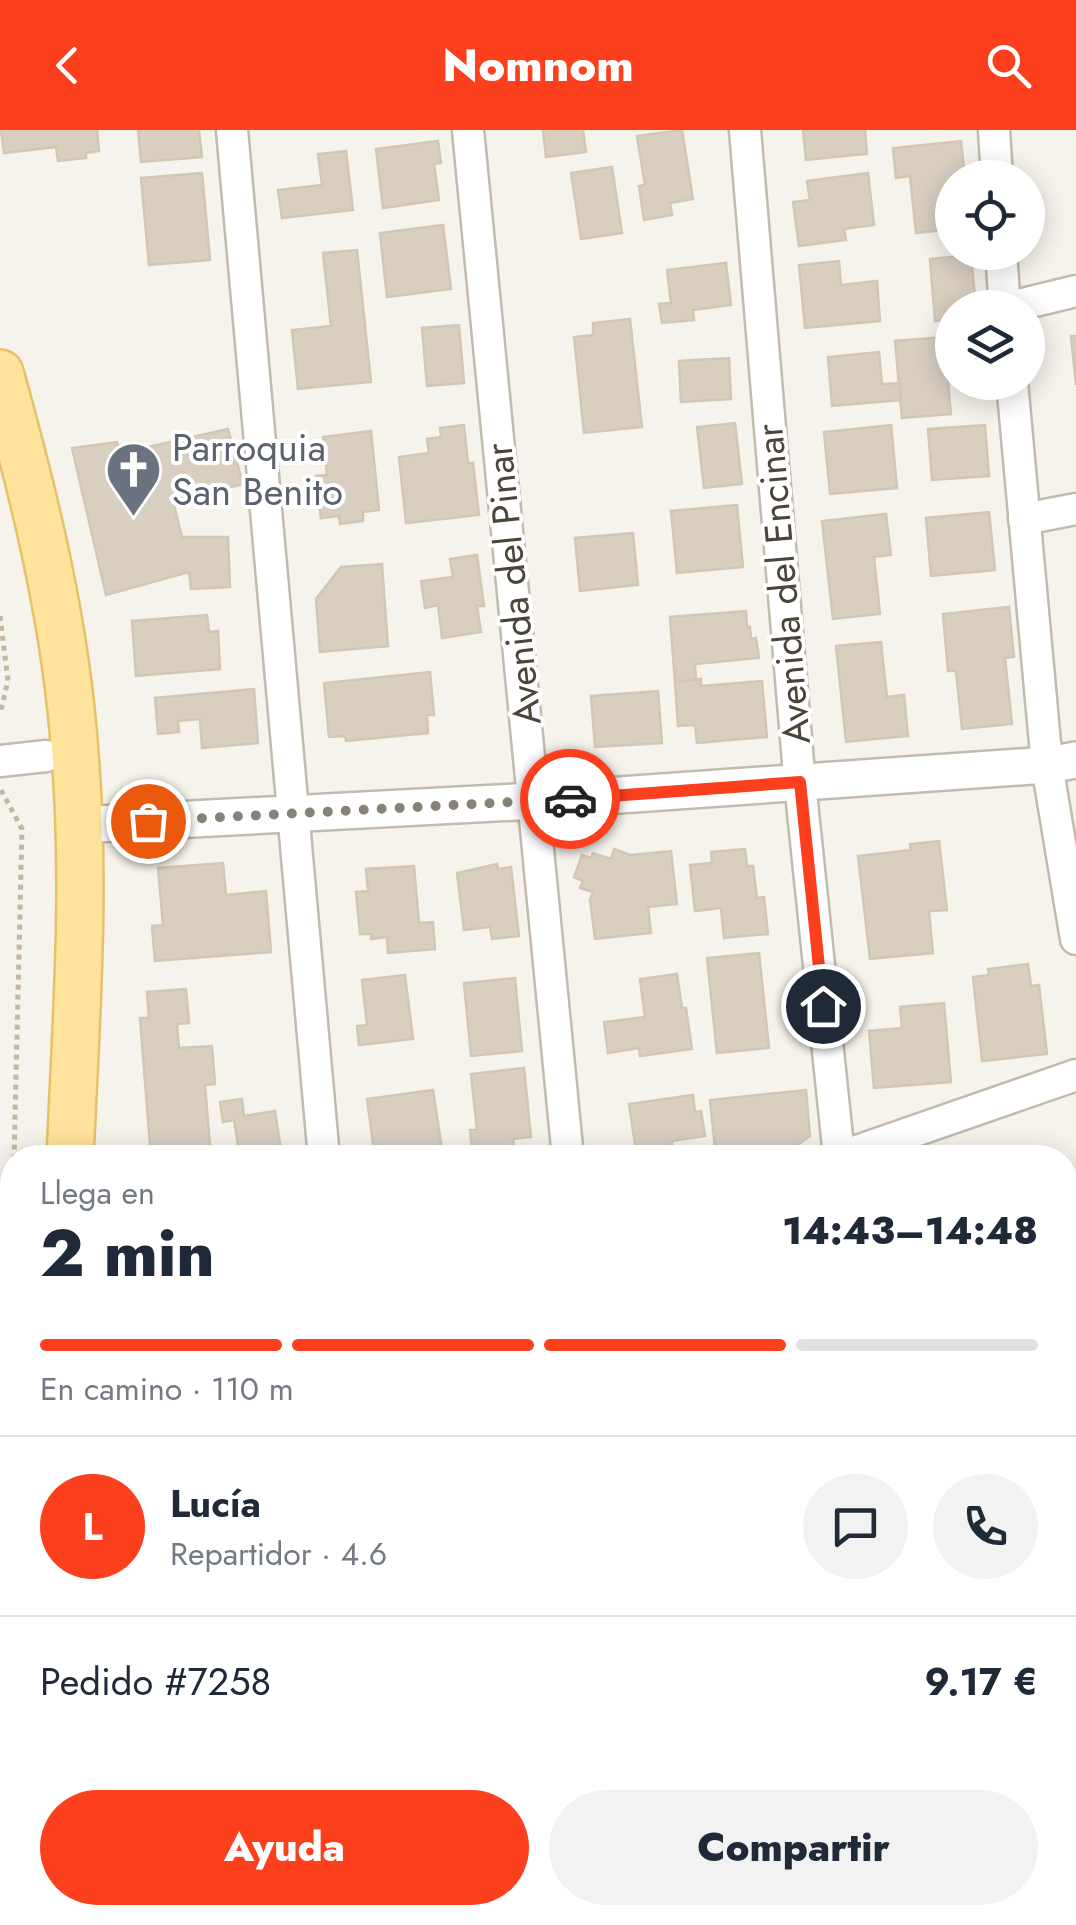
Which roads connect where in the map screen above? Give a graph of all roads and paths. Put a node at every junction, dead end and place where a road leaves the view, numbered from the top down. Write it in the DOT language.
graph roads {
  1 [pos="232,130"];
  2 [pos="468,130"];
  3 [pos="746,130"];
  4 [pos="994,130"];
  5 [pos="996,160"];
  6 [pos="1076,291"];
  7 [pos="1045,299"];
  8 [pos="0,373"];
  9 [pos="1014,400"];
  10 [pos="0,479"];
  11 [pos="1076,509"];
  12 [pos="1024,519"];
  13 [pos="0,616"];
  14 [pos="0,714"];
  15 [pos="46,756"];
  16 [pos="0,760"];
  17 [pos="1062,763"];
  18 [pos="0,777"];
  19 [pos="800,782"];
  20 [pos="534,801"];
  21 [pos="292,814"];
  22 [pos="78,824"];
  23 [pos="1076,939"];
  24 [pos="1076,1075"];
  25 [pos="15,1145"];
  26 [pos="42,1145"];
  27 [pos="71,1145"];
  28 [pos="323,1145"];
  29 [pos="567,1145"];
  30 [pos="837,1145"];
  31 [pos="873,1145"];
  1 -- 21 [label="street"];
  2 -- 20 [label="street, Avenida del Pinar"];
  3 -- 19 [label="street, Avenida del Encinar"];
  4 -- 5 [label="street"];
  6 -- 7 [label="street"];
  8 -- 22 [label="main road"];
  9 -- 12 [label="street"];
  10 -- 15 [label="main road"];
  11 -- 12 [label="street"];
  12 -- 17 [label="street"];
  13 -- 14 [label="path"];
  15 -- 16 [label="street"];
  15 -- 26 [label="main road"];
  17 -- 19 [label="street"];
  17 -- 23 [label="street"];
  18 -- 25 [label="path"];
  19 -- 20 [label="street"];
  19 -- 30 [label="street, Avenida del Encinar"];
  20 -- 21 [label="street"];
  20 -- 29 [label="street, Avenida del Pinar"];
  21 -- 22 [label="street"];
  21 -- 28 [label="street"];
  22 -- 27 [label="main road"];
  24 -- 31 [label="street"];
}
